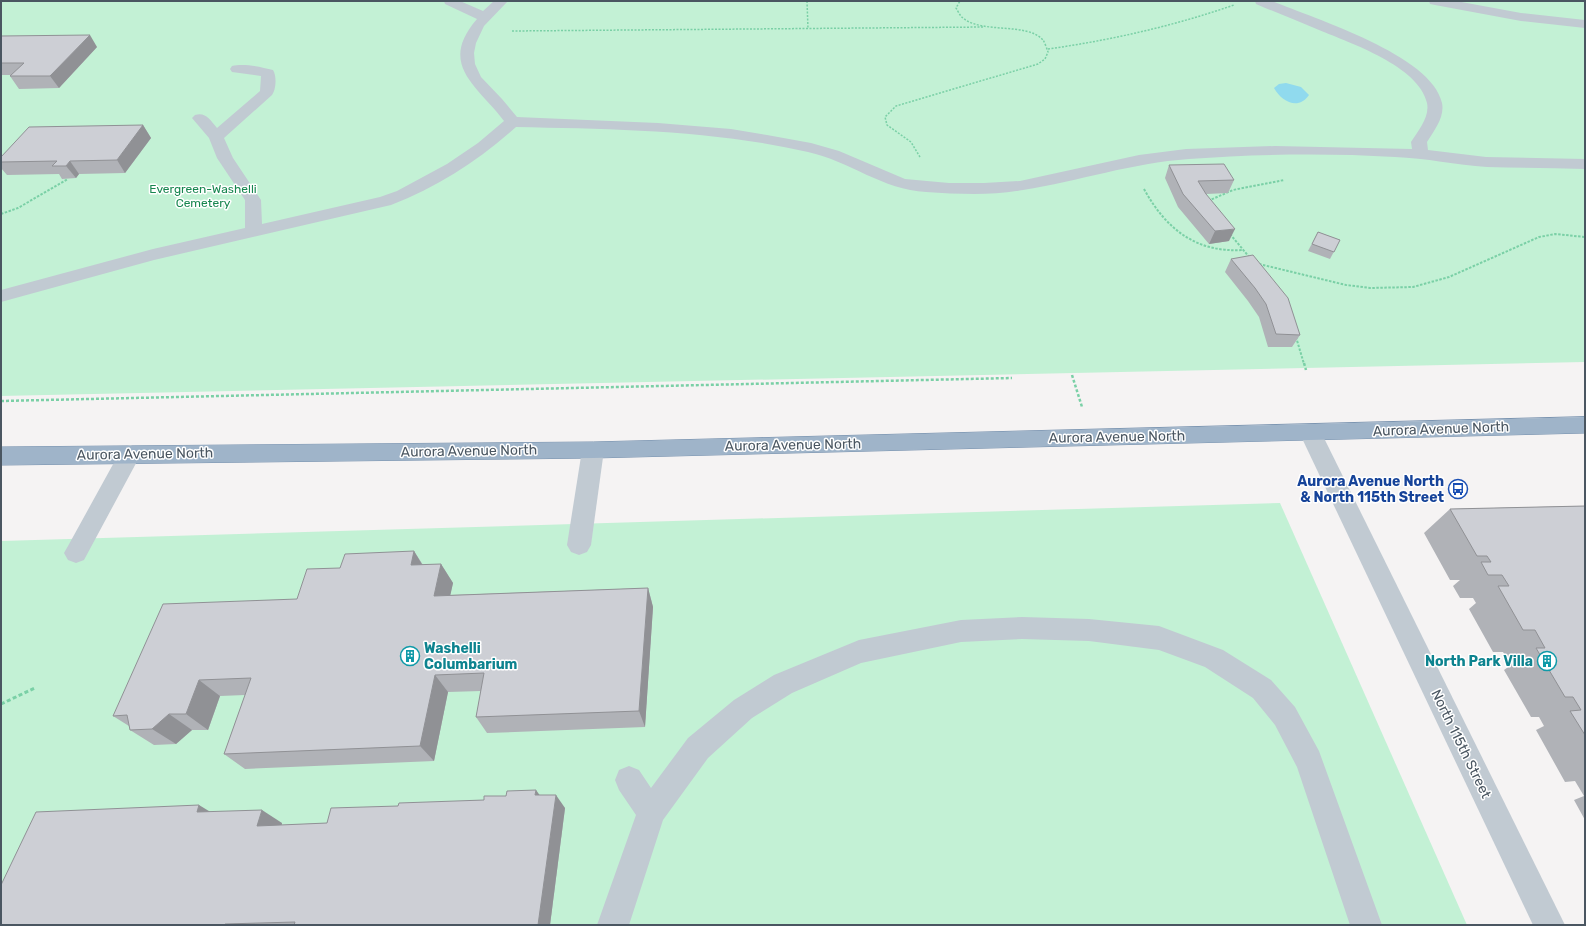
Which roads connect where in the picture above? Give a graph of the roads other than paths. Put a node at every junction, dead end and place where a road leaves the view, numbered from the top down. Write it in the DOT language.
graph roads {
  1 [pos="450,1"];
  2 [pos="502,1"];
  3 [pos="1261,1"];
  4 [pos="1435,1"];
  5 [pos="484,17"];
  6 [pos="1585,24"];
  7 [pos="237,69"];
  8 [pos="200,118"];
  9 [pos="512,122"];
  10 [pos="216,137"];
  11 [pos="1421,154"];
  12 [pos="1585,164"];
  13 [pos="254,230"];
  14 [pos="1,296"];
  15 [pos="1585,425"];
  16 [pos="1310,432"];
  17 [pos="593,450"];
  18 [pos="130,454"];
  19 [pos="1,456"];
  20 [pos="579,545"];
  21 [pos="76,553"];
  22 [pos="629,780"];
  23 [pos="651,812"];
  24 [pos="613,925"];
  25 [pos="1366,925"];
  26 [pos="1549,925"];
  1 -- 5 [label="street"];
  2 -- 5 [label="street"];
  3 -- 11 [label="street"];
  4 -- 6 [label="street"];
  5 -- 9 [label="street"];
  7 -- 10 [label="street"];
  8 -- 10 [label="street"];
  9 -- 11 [label="street"];
  9 -- 13 [label="street"];
  10 -- 13 [label="street"];
  11 -- 12 [label="street"];
  13 -- 14 [label="street"];
  15 -- 16 [label="highway, Aurora Avenue North"];
  16 -- 17 [label="highway, Aurora Avenue North"];
  16 -- 26 [label="street, North 115th Street"];
  17 -- 18 [label="highway, Aurora Avenue North"];
  17 -- 20 [label="street"];
  18 -- 19 [label="highway, Aurora Avenue North"];
  18 -- 21 [label="street"];
  22 -- 23 [label="street"];
  23 -- 24 [label="street"];
  23 -- 25 [label="street"];
}
